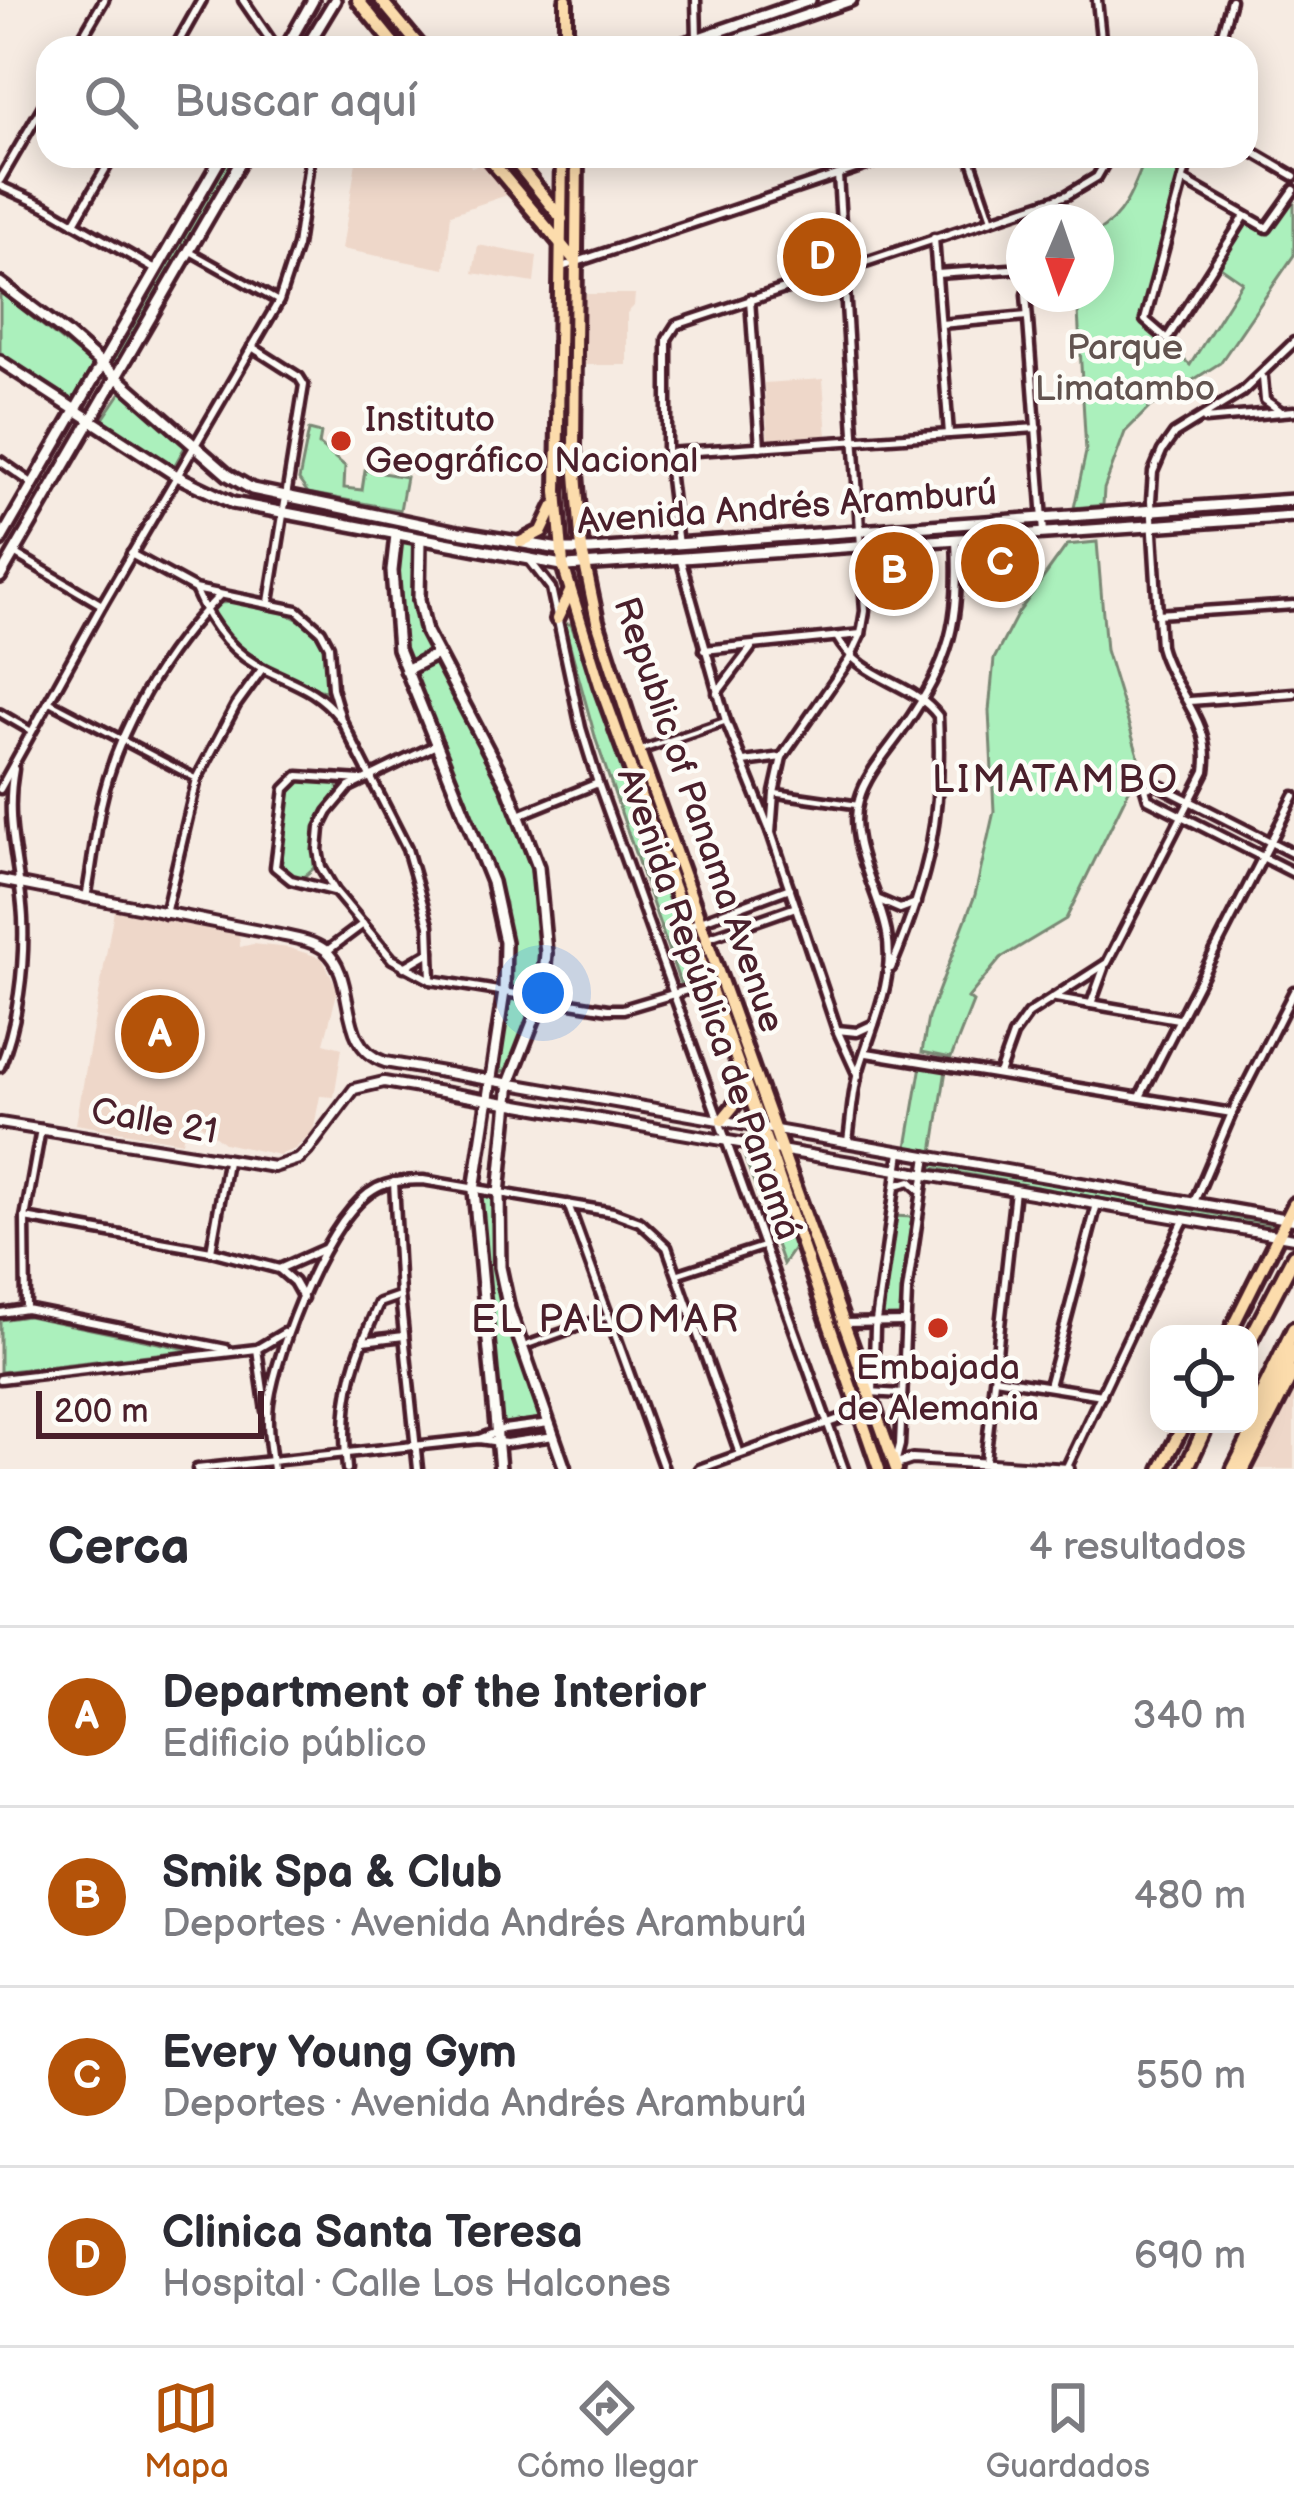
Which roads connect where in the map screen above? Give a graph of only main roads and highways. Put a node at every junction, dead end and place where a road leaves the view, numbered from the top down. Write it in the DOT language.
graph roads {
  1 [pos="313,0"];
  2 [pos="335,0"];
  3 [pos="358,0"];
  4 [pos="380,0"];
  5 [pos="566,0"];
  6 [pos="811,0"];
  7 [pos="851,0"];
  8 [pos="828,4"];
  9 [pos="293,34"];
  10 [pos="308,36"];
  11 [pos="314,36"];
  12 [pos="387,36"];
  13 [pos="411,36"];
  14 [pos="566,36"];
  15 [pos="706,36"];
  16 [pos="743,36"];
  17 [pos="214,168"];
  18 [pos="237,168"];
  19 [pos="497,168"];
  20 [pos="521,168"];
  21 [pos="562,168"];
  22 [pos="577,168"];
  23 [pos="562,174"];
  24 [pos="535,185"];
  25 [pos="561,218"];
  26 [pos="577,237"];
  27 [pos="561,245"];
  28 [pos="576,262"];
  29 [pos="0,284"];
  30 [pos="0,361"];
  31 [pos="100,365"];
  32 [pos="116,378"];
  33 [pos="75,410"];
  34 [pos="89,419"];
  35 [pos="557,491"];
  36 [pos="1294,500"];
  37 [pos="1294,516"];
  38 [pos="396,535"];
  39 [pos="420,539"];
  40 [pos="0,541"];
  41 [pos="524,543"];
  42 [pos="627,548"];
  43 [pos="560,549"];
  44 [pos="582,550"];
  45 [pos="525,558"];
  46 [pos="628,564"];
  47 [pos="562,565"];
  48 [pos="585,566"];
  49 [pos="0,578"];
  50 [pos="570,592"];
  51 [pos="557,619"];
  52 [pos="597,621"];
  53 [pos="580,626"];
  54 [pos="437,654"];
  55 [pos="406,670"];
  56 [pos="742,1082"];
  57 [pos="720,1119"];
  58 [pos="760,1127"];
  59 [pos="774,1130"];
  60 [pos="1294,1204"];
  61 [pos="1290,1219"];
  62 [pos="1287,1237"];
  63 [pos="1294,1256"];
  64 [pos="1233,1325"];
  65 [pos="1258,1325"];
  66 [pos="1294,1329"];
  67 [pos="1294,1351"];
  68 [pos="1294,1372"];
  69 [pos="1258,1402"];
  70 [pos="1181,1433"];
  71 [pos="1203,1433"];
  72 [pos="1244,1433"];
  73 [pos="894,1468"];
  74 [pos="1170,1468"];
  75 [pos="500,1469"];
  76 [pos="565,1469"];
  77 [pos="879,1469"];
  78 [pos="1230,1469"];
  79 [pos="1244,1469"];
  1 -- 9 [label="main road"];
  2 -- 11 [label="main road"];
  3 -- 12 [label="main road"];
  4 -- 13 [label="main road"];
  5 -- 14 [label="main road"];
  6 -- 15 [label="main road"];
  7 -- 8 [label="main road"];
  8 -- 16 [label="main road"];
  9 -- 10 [label="main road"];
  17 -- 31 [label="main road"];
  18 -- 32 [label="main road"];
  19 -- 27 [label="main road"];
  20 -- 24 [label="main road"];
  21 -- 23 [label="main road, Republic of Panama Avenue"];
  22 -- 26 [label="main road, Republic of Panama Avenue"];
  23 -- 24 [label="main road"];
  23 -- 25 [label="main road, Republic of Panama Avenue"];
  24 -- 25 [label="main road"];
  25 -- 26 [label="main road"];
  25 -- 27 [label="main road, Republic of Panama Avenue"];
  26 -- 28 [label="main road, Republic of Panama Avenue"];
  27 -- 28 [label="main road"];
  27 -- 35 [label="main road, Republic of Panama Avenue"];
  28 -- 44 [label="main road, Republic of Panama Avenue"];
  29 -- 31 [label="main road, Avenida Andrés Aramburú"];
  30 -- 33 [label="main road, Avenida Andrés Aramburú"];
  31 -- 32 [label="main road, Avenida Andrés Aramburú"];
  31 -- 33 [label="main road"];
  32 -- 34 [label="main road"];
  32 -- 41 [label="main road, Avenida Andrés Aramburú"];
  33 -- 34 [label="main road, Avenida Andrés Aramburú"];
  33 -- 40 [label="main road"];
  34 -- 38 [label="main road, Avenida Andrés Aramburú"];
  34 -- 49 [label="main road"];
  35 -- 41 [label="main road"];
  35 -- 43 [label="main road, Republic of Panama Avenue"];
  36 -- 42 [label="main road, Avenida Andrés Aramburú"];
  37 -- 46 [label="main road, Avenida Andrés Aramburú"];
  38 -- 39 [label="main road, Avenida Andrés Aramburú"];
  38 -- 55 [label="main road"];
  39 -- 45 [label="main road, Avenida Andrés Aramburú"];
  39 -- 54 [label="main road"];
  41 -- 43 [label="main road, Avenida Andrés Aramburú"];
  41 -- 45 [label="main road"];
  42 -- 44 [label="main road, Avenida Andrés Aramburú"];
  42 -- 46 [label="main road"];
  43 -- 44 [label="main road, Avenida Andrés Aramburú"];
  43 -- 47 [label="main road, Republic of Panama Avenue"];
  44 -- 48 [label="main road, Republic of Panama Avenue"];
  45 -- 47 [label="main road, Avenida Andrés Aramburú"];
  46 -- 48 [label="main road, Avenida Andrés Aramburú"];
  47 -- 48 [label="main road, Avenida Andrés Aramburú"];
  47 -- 50 [label="main road, Republic of Panama Avenue"];
  48 -- 52 [label="main road, Republic of Panama Avenue"];
  50 -- 51 [label="main road"];
  50 -- 53 [label="main road, Republic of Panama Avenue"];
  52 -- 53 [label="main road"];
  52 -- 59 [label="main road, Republic of Panama Avenue"];
  53 -- 56 [label="main road, Republic of Panama Avenue"];
  54 -- 55 [label="main road"];
  54 -- 76 [label="main road"];
  55 -- 75 [label="main road"];
  56 -- 57 [label="main road"];
  56 -- 58 [label="main road, Republic of Panama Avenue"];
  58 -- 77 [label="main road, Avenida República de Panamá"];
  59 -- 73 [label="main road, Avenida República de Panamá"];
  60 -- 61 [label="main road"];
  61 -- 62 [label="main road"];
  62 -- 64 [label="main road"];
  63 -- 65 [label="highway"];
  66 -- 69 [label="highway"];
  67 -- 78 [label="highway"];
  68 -- 79 [label="main road"];
  70 -- 74 [label="main road"];
  71 -- 74 [label="highway"];
  72 -- 78 [label="highway"];
}
